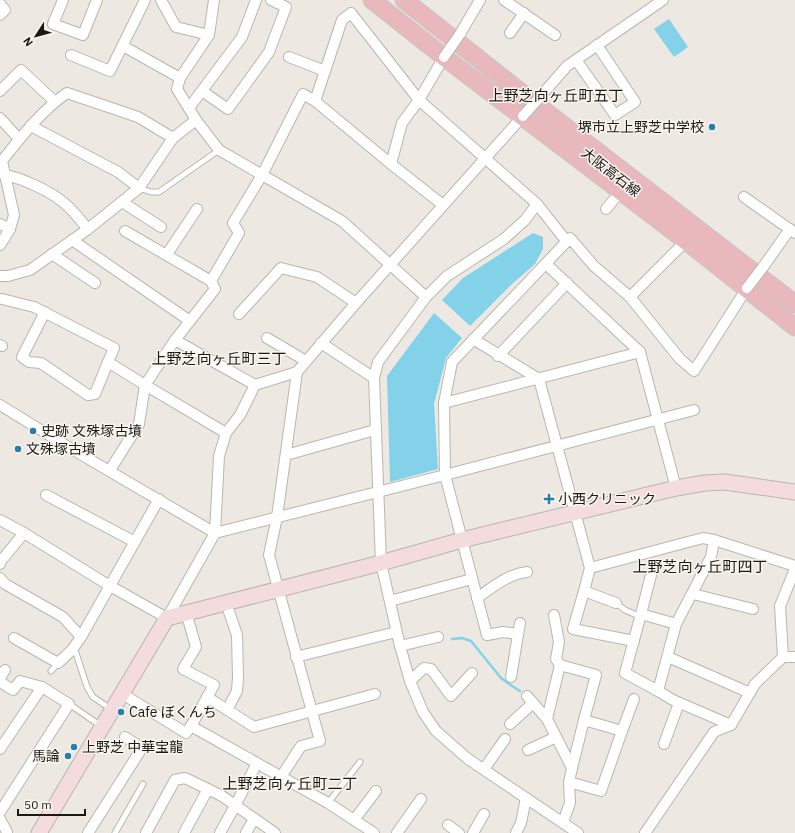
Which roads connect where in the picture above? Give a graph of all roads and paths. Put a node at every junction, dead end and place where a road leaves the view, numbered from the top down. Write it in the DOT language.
graph roads {
  1 [pos="63,0"];
  2 [pos="97,0"];
  3 [pos="145,0"];
  4 [pos="161,0"];
  5 [pos="214,0"];
  6 [pos="256,0"];
  7 [pos="271,0"];
  8 [pos="372,0"];
  9 [pos="390,0"];
  10 [pos="404,0"];
  11 [pos="417,0"];
  12 [pos="480,0"];
  13 [pos="504,0"];
  14 [pos="663,0"];
  15 [pos="0,4"];
  16 [pos="524,13"];
  17 [pos="0,14"];
  18 [pos="510,33"];
  19 [pos="460,34"];
  20 [pos="209,35"];
  21 [pos="555,35"];
  22 [pos="597,45"];
  23 [pos="123,46"];
  24 [pos="71,56"];
  25 [pos="289,57"];
  26 [pos="444,57"];
  27 [pos="576,60"];
  28 [pos="325,71"];
  29 [pos="180,78"];
  30 [pos="0,91"];
  31 [pos="202,91"];
  32 [pos="540,97"];
  33 [pos="419,100"];
  34 [pos="315,101"];
  35 [pos="55,102"];
  36 [pos="189,108"];
  37 [pos="523,116"];
  38 [pos="0,118"];
  39 [pos="196,120"];
  40 [pos="31,126"];
  41 [pos="172,138"];
  42 [pos="19,139"];
  43 [pos="219,150"];
  44 [pos="485,157"];
  45 [pos="391,164"];
  46 [pos="4,175"];
  47 [pos="262,175"];
  48 [pos="139,188"];
  49 [pos="621,191"];
  50 [pos="744,196"];
  51 [pos="122,202"];
  52 [pos="443,204"];
  53 [pos="538,204"];
  54 [pos="197,209"];
  55 [pos="606,210"];
  56 [pos="0,224"];
  57 [pos="161,227"];
  58 [pos="10,229"];
  59 [pos="88,229"];
  60 [pos="124,231"];
  61 [pos="792,231"];
  62 [pos="72,240"];
  63 [pos="568,240"];
  64 [pos="686,241"];
  65 [pos="0,245"];
  66 [pos="52,254"];
  67 [pos="167,254"];
  68 [pos="546,264"];
  69 [pos="389,265"];
  70 [pos="762,267"];
  71 [pos="0,276"];
  72 [pos="211,281"];
  73 [pos="95,283"];
  74 [pos="567,283"];
  75 [pos="747,288"];
  76 [pos="795,292"];
  77 [pos="426,297"];
  78 [pos="630,297"];
  79 [pos="2,299"];
  80 [pos="356,303"];
  81 [pos="795,304"];
  82 [pos="45,312"];
  83 [pos="239,314"];
  84 [pos="795,314"];
  85 [pos="190,321"];
  86 [pos="795,327"];
  87 [pos="267,338"];
  88 [pos="473,339"];
  89 [pos="175,340"];
  90 [pos="321,343"];
  91 [pos="640,352"];
  92 [pos="498,356"];
  93 [pos="306,360"];
  94 [pos="108,362"];
  95 [pos="297,372"];
  96 [pos="374,378"];
  97 [pos="539,379"];
  98 [pos="254,385"];
  99 [pos="145,386"];
  100 [pos="444,403"];
  101 [pos="0,405"];
  102 [pos="694,410"];
  103 [pos="657,419"];
  104 [pos="375,430"];
  105 [pos="226,433"];
  106 [pos="557,445"];
  107 [pos="286,455"];
  108 [pos="110,470"];
  109 [pos="445,475"];
  110 [pos="676,488"];
  111 [pos="378,492"];
  112 [pos="795,492"];
  113 [pos="46,496"];
  114 [pos="159,499"];
  115 [pos="575,513"];
  116 [pos="277,517"];
  117 [pos="0,520"];
  118 [pos="24,533"];
  119 [pos="215,533"];
  120 [pos="462,540"];
  121 [pos="714,540"];
  122 [pos="135,542"];
  123 [pos="0,563"];
  124 [pos="381,563"];
  125 [pos="795,566"];
  126 [pos="590,568"];
  127 [pos="795,570"];
  128 [pos="528,572"];
  129 [pos="651,575"];
  130 [pos="472,579"];
  131 [pos="0,582"];
  132 [pos="110,586"];
  133 [pos="279,590"];
  134 [pos="584,591"];
  135 [pos="693,594"];
  136 [pos="431,595"];
  137 [pos="477,598"];
  138 [pos="226,603"];
  139 [pos="390,603"];
  140 [pos="616,603"];
  141 [pos="753,609"];
  142 [pos="186,612"];
  143 [pos="554,615"];
  144 [pos="641,615"];
  145 [pos="167,618"];
  146 [pos="520,623"];
  147 [pos="676,624"];
  148 [pos="556,628"];
  149 [pos="573,629"];
  150 [pos="396,632"];
  151 [pos="518,634"];
  152 [pos="81,637"];
  153 [pos="438,637"];
  154 [pos="14,638"];
  155 [pos="634,641"];
  156 [pos="400,646"];
  157 [pos="72,650"];
  158 [pos="296,657"];
  159 [pos="668,657"];
  160 [pos="783,657"];
  161 [pos="795,658"];
  162 [pos="58,663"];
  163 [pos="560,666"];
  164 [pos="51,672"];
  165 [pos="472,673"];
  166 [pos="511,677"];
  167 [pos="410,681"];
  168 [pos="0,682"];
  169 [pos="42,687"];
  170 [pos="658,691"];
  171 [pos="121,693"];
  172 [pos="750,693"];
  173 [pos="375,694"];
  174 [pos="208,697"];
  175 [pos="634,699"];
  176 [pos="679,703"];
  177 [pos="69,704"];
  178 [pos="112,709"];
  179 [pos="227,710"];
  180 [pos="311,712"];
  181 [pos="547,719"];
  182 [pos="584,720"];
  183 [pos="510,724"];
  184 [pos="731,725"];
  185 [pos="102,726"];
  186 [pos="191,726"];
  187 [pos="622,731"];
  188 [pos="125,737"];
  189 [pos="556,737"];
  190 [pos="505,739"];
  191 [pos="664,744"];
  192 [pos="0,749"];
  193 [pos="528,750"];
  194 [pos="360,762"];
  195 [pos="256,763"];
  196 [pos="572,768"];
  197 [pos="484,769"];
  198 [pos="281,777"];
  199 [pos="569,782"];
  200 [pos="143,784"];
  201 [pos="208,788"];
  202 [pos="376,791"];
  203 [pos="526,798"];
  204 [pos="421,799"];
  205 [pos="328,803"];
  206 [pos="235,806"];
  207 [pos="0,812"];
  208 [pos="484,814"];
  209 [pos="0,819"];
  210 [pos="254,819"];
  211 [pos="354,820"];
  212 [pos="448,825"];
  213 [pos="563,826"];
  214 [pos="0,828"];
  215 [pos="7,833"];
  216 [pos="39,833"];
  217 [pos="88,833"];
  218 [pos="115,833"];
  219 [pos="146,833"];
  220 [pos="184,833"];
  221 [pos="220,833"];
  222 [pos="246,833"];
  223 [pos="275,833"];
  224 [pos="374,833"];
  225 [pos="397,833"];
  226 [pos="459,833"];
  227 [pos="473,833"];
  228 [pos="516,833"];
  229 [pos="578,833"];
  230 [pos="645,833"];
  1 -- 2 [label="street"];
  3 -- 23 [label="street"];
  4 -- 20 [label="street"];
  5 -- 20 [label="street"];
  6 -- 31 [label="street"];
  7 -- 31 [label="street"];
  8 -- 26 [label="main road"];
  9 -- 84 [label="main road, 大阪高石線"];
  10 -- 81 [label="main road, 大阪高石線"];
  11 -- 19 [label="main road"];
  12 -- 19 [label="street"];
  13 -- 16 [label="street"];
  14 -- 22 [label="street"];
  15 -- 17 [label="street"];
  16 -- 18 [label="street"];
  16 -- 21 [label="street"];
  19 -- 26 [label="street, bridge"];
  19 -- 32 [label="main road"];
  20 -- 29 [label="street"];
  22 -- 27 [label="street"];
  22 -- 27 [label="street"];
  23 -- 24 [label="street"];
  23 -- 29 [label="street"];
  25 -- 28 [label="street"];
  26 -- 33 [label="street"];
  26 -- 37 [label="main road"];
  27 -- 32 [label="street"];
  28 -- 33 [label="street"];
  28 -- 34 [label="street"];
  29 -- 36 [label="street"];
  30 -- 35 [label="street"];
  31 -- 36 [label="street"];
  32 -- 37 [label="street, bridge"];
  32 -- 70 [label="main road"];
  33 -- 44 [label="street"];
  33 -- 45 [label="street"];
  34 -- 45 [label="street"];
  34 -- 47 [label="street"];
  35 -- 40 [label="street"];
  35 -- 41 [label="street"];
  36 -- 39 [label="street"];
  37 -- 44 [label="street"];
  37 -- 49 [label="main road"];
  38 -- 42 [label="street"];
  39 -- 41 [label="street"];
  39 -- 43 [label="street"];
  40 -- 42 [label="street"];
  40 -- 48 [label="street"];
  41 -- 48 [label="street"];
  42 -- 46 [label="street"];
  43 -- 47 [label="street"];
  43 -- 48 [label="lane"];
  44 -- 52 [label="street"];
  44 -- 53 [label="street"];
  45 -- 52 [label="street"];
  46 -- 58 [label="street"];
  46 -- 59 [label="street"];
  47 -- 69 [label="street"];
  47 -- 72 [label="street"];
  48 -- 51 [label="street"];
  49 -- 55 [label="street"];
  49 -- 64 [label="main road"];
  50 -- 61 [label="street"];
  51 -- 57 [label="street"];
  51 -- 59 [label="street"];
  52 -- 69 [label="street"];
  53 -- 63 [label="street"];
  53 -- 77 [label="street"];
  54 -- 67 [label="street"];
  56 -- 58 [label="street"];
  58 -- 65 [label="street"];
  59 -- 62 [label="street"];
  60 -- 67 [label="street"];
  61 -- 70 [label="street"];
  62 -- 66 [label="street"];
  62 -- 85 [label="street"];
  63 -- 68 [label="street"];
  63 -- 78 [label="street"];
  64 -- 75 [label="main road"];
  64 -- 78 [label="street"];
  66 -- 71 [label="street"];
  66 -- 73 [label="street"];
  67 -- 72 [label="street"];
  68 -- 74 [label="street"];
  68 -- 88 [label="street"];
  69 -- 77 [label="street"];
  69 -- 80 [label="street"];
  70 -- 75 [label="street, bridge"];
  70 -- 76 [label="main road"];
  72 -- 85 [label="street"];
  74 -- 91 [label="street"];
  74 -- 92 [label="street"];
  75 -- 78 [label="street"];
  75 -- 86 [label="main road"];
  77 -- 96 [label="street"];
  79 -- 82 [label="street"];
  80 -- 83 [label="street"];
  80 -- 90 [label="street"];
  82 -- 94 [label="street"];
  82 -- 94 [label="street"];
  85 -- 89 [label="street"];
  87 -- 93 [label="street"];
  88 -- 92 [label="street"];
  88 -- 100 [label="street"];
  89 -- 98 [label="street"];
  89 -- 99 [label="street"];
  90 -- 93 [label="street"];
  90 -- 96 [label="street"];
  91 -- 97 [label="street"];
  91 -- 103 [label="street"];
  92 -- 97 [label="street"];
  93 -- 95 [label="street"];
  94 -- 99 [label="street"];
  95 -- 98 [label="street"];
  95 -- 107 [label="street"];
  96 -- 104 [label="street"];
  97 -- 100 [label="street"];
  97 -- 106 [label="street"];
  98 -- 105 [label="street"];
  99 -- 105 [label="street"];
  99 -- 108 [label="street"];
  100 -- 109 [label="street"];
  101 -- 108 [label="street"];
  102 -- 103 [label="street"];
  103 -- 106 [label="street"];
  103 -- 110 [label="street"];
  104 -- 107 [label="street"];
  104 -- 111 [label="street"];
  105 -- 119 [label="street"];
  106 -- 109 [label="street"];
  106 -- 115 [label="street"];
  107 -- 116 [label="street"];
  108 -- 114 [label="street"];
  109 -- 111 [label="street"];
  109 -- 120 [label="street"];
  110 -- 112 [label="street"];
  110 -- 115 [label="street"];
  111 -- 116 [label="street"];
  111 -- 124 [label="street"];
  113 -- 122 [label="street"];
  114 -- 119 [label="street"];
  114 -- 122 [label="street"];
  115 -- 120 [label="street"];
  115 -- 126 [label="street"];
  116 -- 119 [label="street"];
  116 -- 133 [label="street"];
  117 -- 118 [label="street"];
  118 -- 123 [label="street"];
  118 -- 132 [label="street"];
  119 -- 145 [label="street"];
  120 -- 124 [label="street"];
  120 -- 130 [label="street"];
  121 -- 125 [label="street"];
  121 -- 126 [label="street"];
  121 -- 135 [label="street"];
  122 -- 132 [label="street"];
  124 -- 133 [label="street"];
  124 -- 139 [label="street"];
  126 -- 134 [label="street"];
  127 -- 160 [label="street"];
  128 -- 137 [label="street"];
  129 -- 144 [label="street"];
  130 -- 137 [label="street"];
  130 -- 139 [label="street"];
  131 -- 152 [label="street"];
  132 -- 145 [label="street"];
  132 -- 152 [label="street"];
  133 -- 138 [label="street"];
  133 -- 158 [label="street"];
  134 -- 140 [label="street"];
  134 -- 149 [label="street"];
  135 -- 141 [label="street"];
  135 -- 147 [label="street"];
  136 -- 139 [label="lane"];
  137 -- 151 [label="street"];
  138 -- 142 [label="street"];
  138 -- 179 [label="street"];
  139 -- 150 [label="street"];
  140 -- 144 [label="lane"];
  142 -- 145 [label="street"];
  142 -- 174 [label="street"];
  143 -- 148 [label="street"];
  144 -- 147 [label="street"];
  144 -- 155 [label="street"];
  145 -- 171 [label="street"];
  146 -- 151 [label="street"];
  147 -- 159 [label="street"];
  148 -- 149 [label="street"];
  148 -- 163 [label="street"];
  149 -- 155 [label="street"];
  150 -- 156 [label="street"];
  150 -- 158 [label="street"];
  151 -- 166 [label="street"];
  152 -- 157 [label="street"];
  153 -- 156 [label="street"];
  154 -- 162 [label="street"];
  155 -- 170 [label="street"];
  156 -- 167 [label="street"];
  157 -- 162 [label="street"];
  157 -- 178 [label="lane"];
  158 -- 180 [label="street"];
  159 -- 170 [label="street"];
  159 -- 172 [label="street"];
  160 -- 161 [label="street"];
  160 -- 172 [label="street"];
  162 -- 164 [label="lane"];
  163 -- 181 [label="street"];
  163 -- 182 [label="street"];
  165 -- 167 [label="street"];
  167 -- 197 [label="street"];
  168 -- 169 [label="street"];
  169 -- 177 [label="street"];
  169 -- 192 [label="street"];
  170 -- 176 [label="street"];
  171 -- 178 [label="street"];
  171 -- 186 [label="street"];
  172 -- 184 [label="street"];
  173 -- 180 [label="street"];
  174 -- 179 [label="street"];
  174 -- 186 [label="street"];
  175 -- 187 [label="street"];
  176 -- 184 [label="street"];
  176 -- 191 [label="street"];
  177 -- 185 [label="lane"];
  177 -- 207 [label="street"];
  178 -- 185 [label="street"];
  179 -- 180 [label="street"];
  180 -- 198 [label="street"];
  181 -- 183 [label="street"];
  181 -- 189 [label="street"];
  182 -- 187 [label="street"];
  182 -- 196 [label="street"];
  184 -- 230 [label="street"];
  185 -- 216 [label="street"];
  186 -- 195 [label="street"];
  187 -- 199 [label="street"];
  188 -- 217 [label="street"];
  189 -- 193 [label="street"];
  189 -- 196 [label="street"];
  190 -- 197 [label="street"];
  194 -- 205 [label="lane"];
  195 -- 198 [label="street"];
  195 -- 206 [label="street"];
  196 -- 199 [label="street"];
  197 -- 203 [label="street"];
  198 -- 205 [label="street"];
  199 -- 213 [label="street"];
  200 -- 218 [label="lane"];
  201 -- 206 [label="street"];
  201 -- 219 [label="street"];
  201 -- 220 [label="street"];
  202 -- 211 [label="street"];
  203 -- 213 [label="street"];
  203 -- 228 [label="street"];
  204 -- 225 [label="street"];
  205 -- 211 [label="street"];
  206 -- 210 [label="street"];
  206 -- 221 [label="street"];
  208 -- 227 [label="street"];
  209 -- 215 [label="street"];
  210 -- 222 [label="street"];
  210 -- 223 [label="street"];
  211 -- 224 [label="street"];
  212 -- 226 [label="street"];
  213 -- 229 [label="street"];
  214 -- 215 [label="street"];
}
